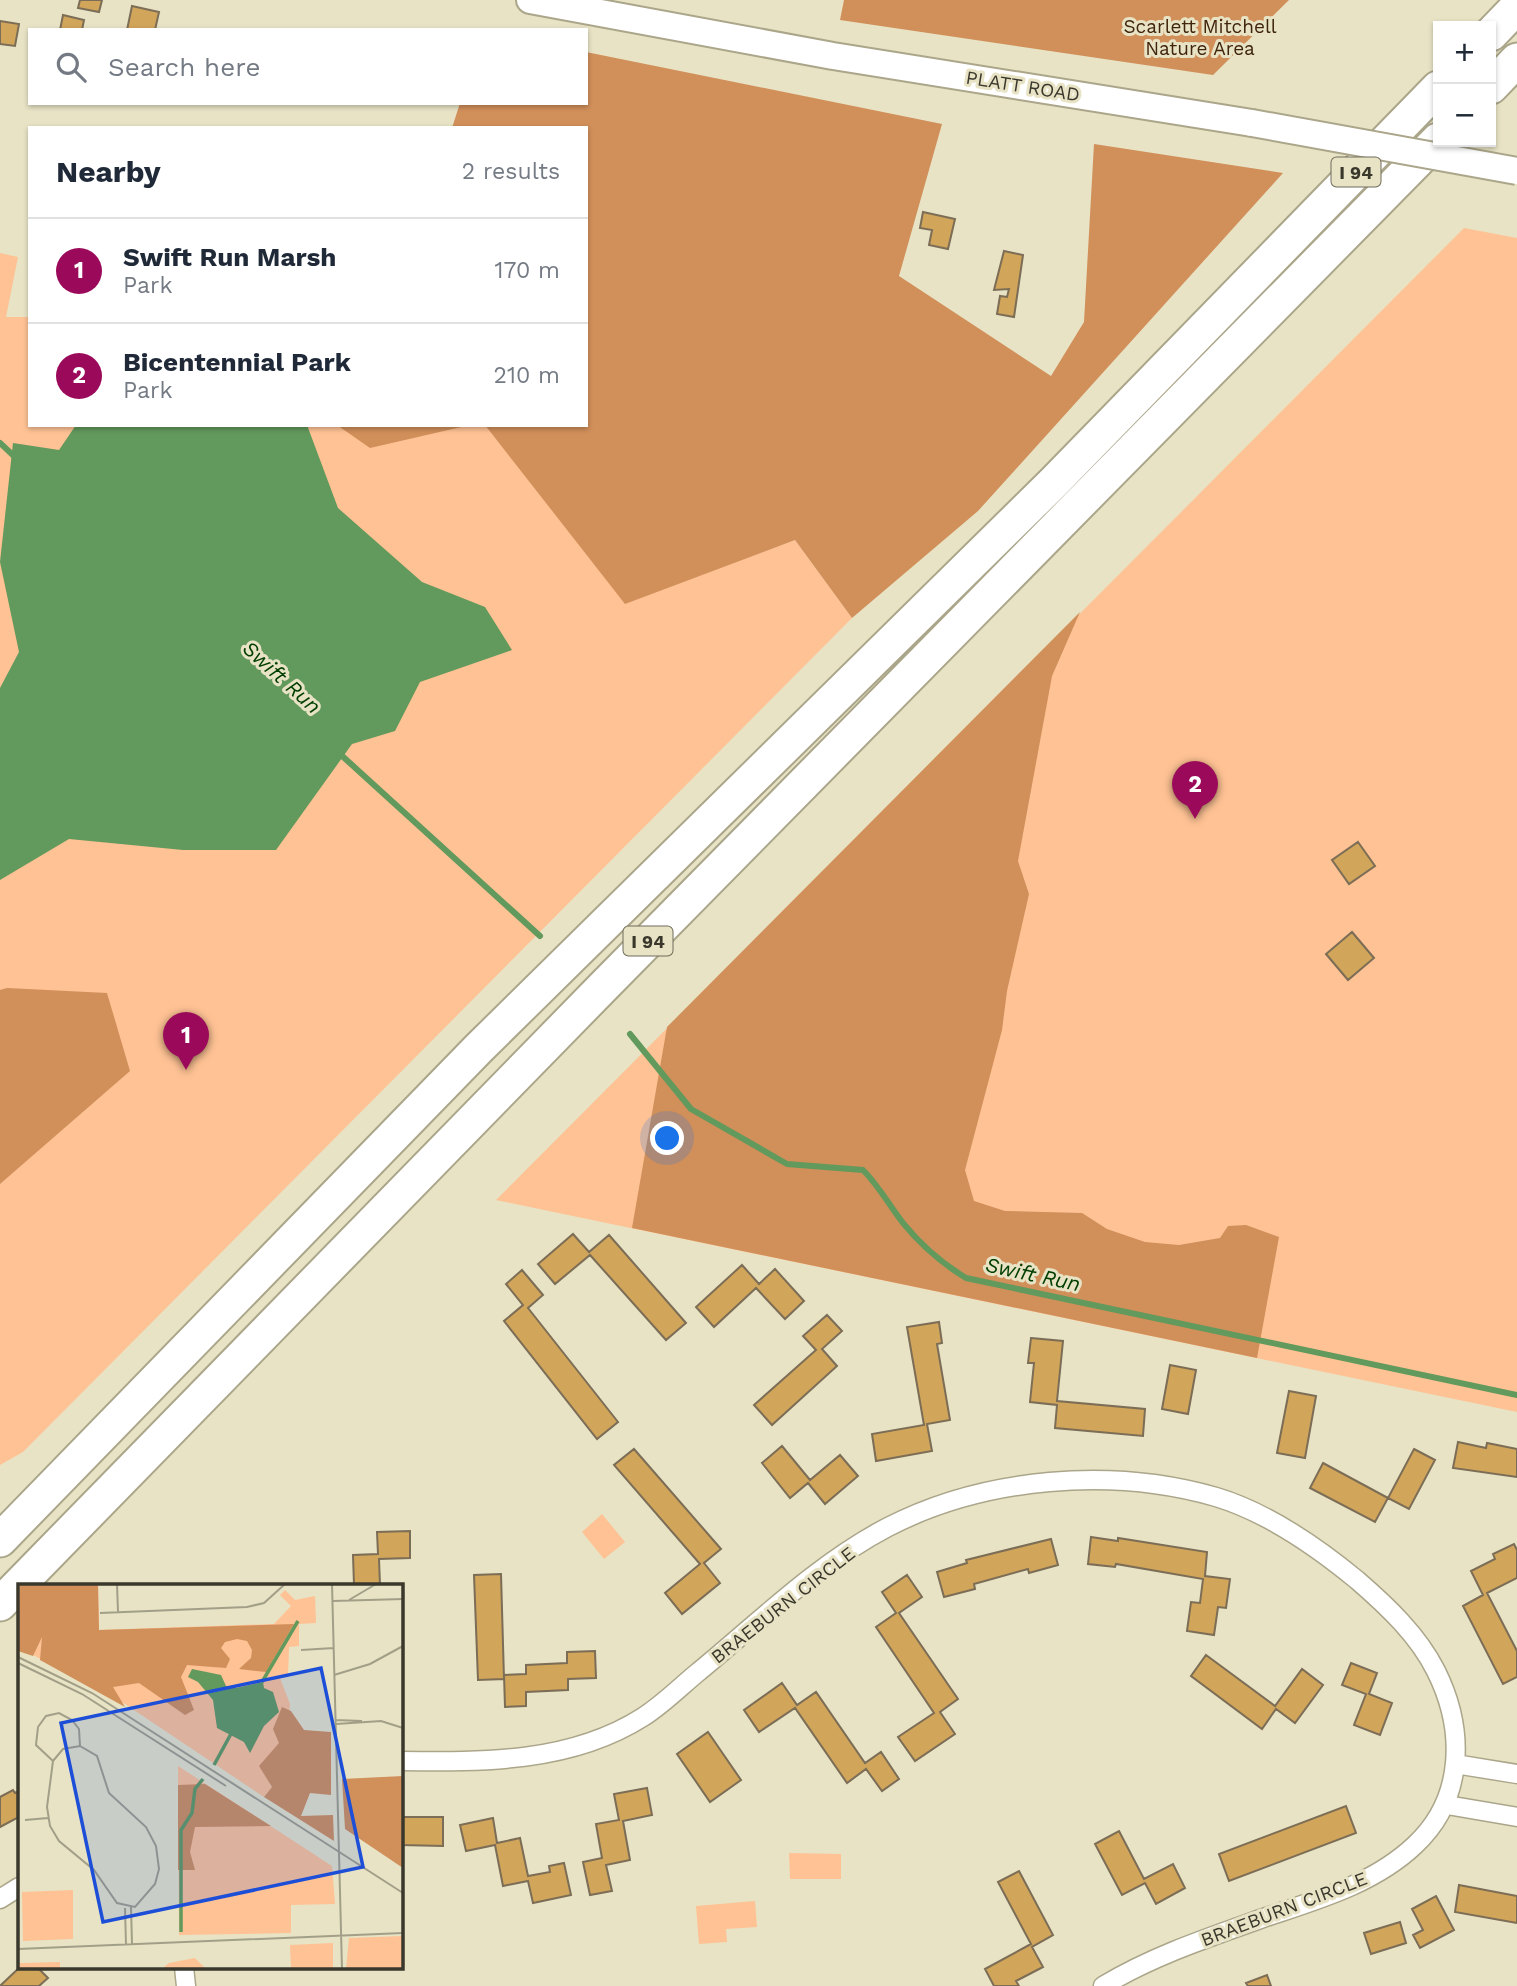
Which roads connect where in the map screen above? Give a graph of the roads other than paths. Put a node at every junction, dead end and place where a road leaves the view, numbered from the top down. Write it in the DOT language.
graph roads {
  1 [pos="530,0"];
  2 [pos="1517,7"];
  3 [pos="1496,29"];
  4 [pos="1517,60"];
  5 [pos="1494,84"];
  6 [pos="1433,93"];
  7 [pos="1433,145"];
  8 [pos="1517,171"];
  9 [pos="0,1539"];
  10 [pos="20,1584"];
  11 [pos="18,1586"];
  12 [pos="0,1604"];
  13 [pos="402,1761"];
  14 [pos="1455,1764"];
  15 [pos="1517,1774"];
  16 [pos="1447,1805"];
  17 [pos="1517,1817"];
  18 [pos="18,1888"];
  19 [pos="0,1899"];
  20 [pos="184,1968"];
  21 [pos="186,1986"];
  22 [pos="1102,1986"];
  1 -- 8 [label="main road, PLATT ROAD, bridge"];
  2 -- 3 [label="highway"];
  4 -- 5 [label="highway"];
  6 -- 9 [label="highway, I 94"];
  7 -- 10 [label="highway, I 94"];
  11 -- 12 [label="highway, I 94"];
  13 -- 14 [label="street, BRAEBURN CIRCLE"];
  14 -- 15 [label="street"];
  14 -- 16 [label="street, BRAEBURN CIRCLE"];
  16 -- 17 [label="street"];
  16 -- 22 [label="street, BRAEBURN CIRCLE"];
  18 -- 19 [label="street"];
  20 -- 21 [label="street"];
}
